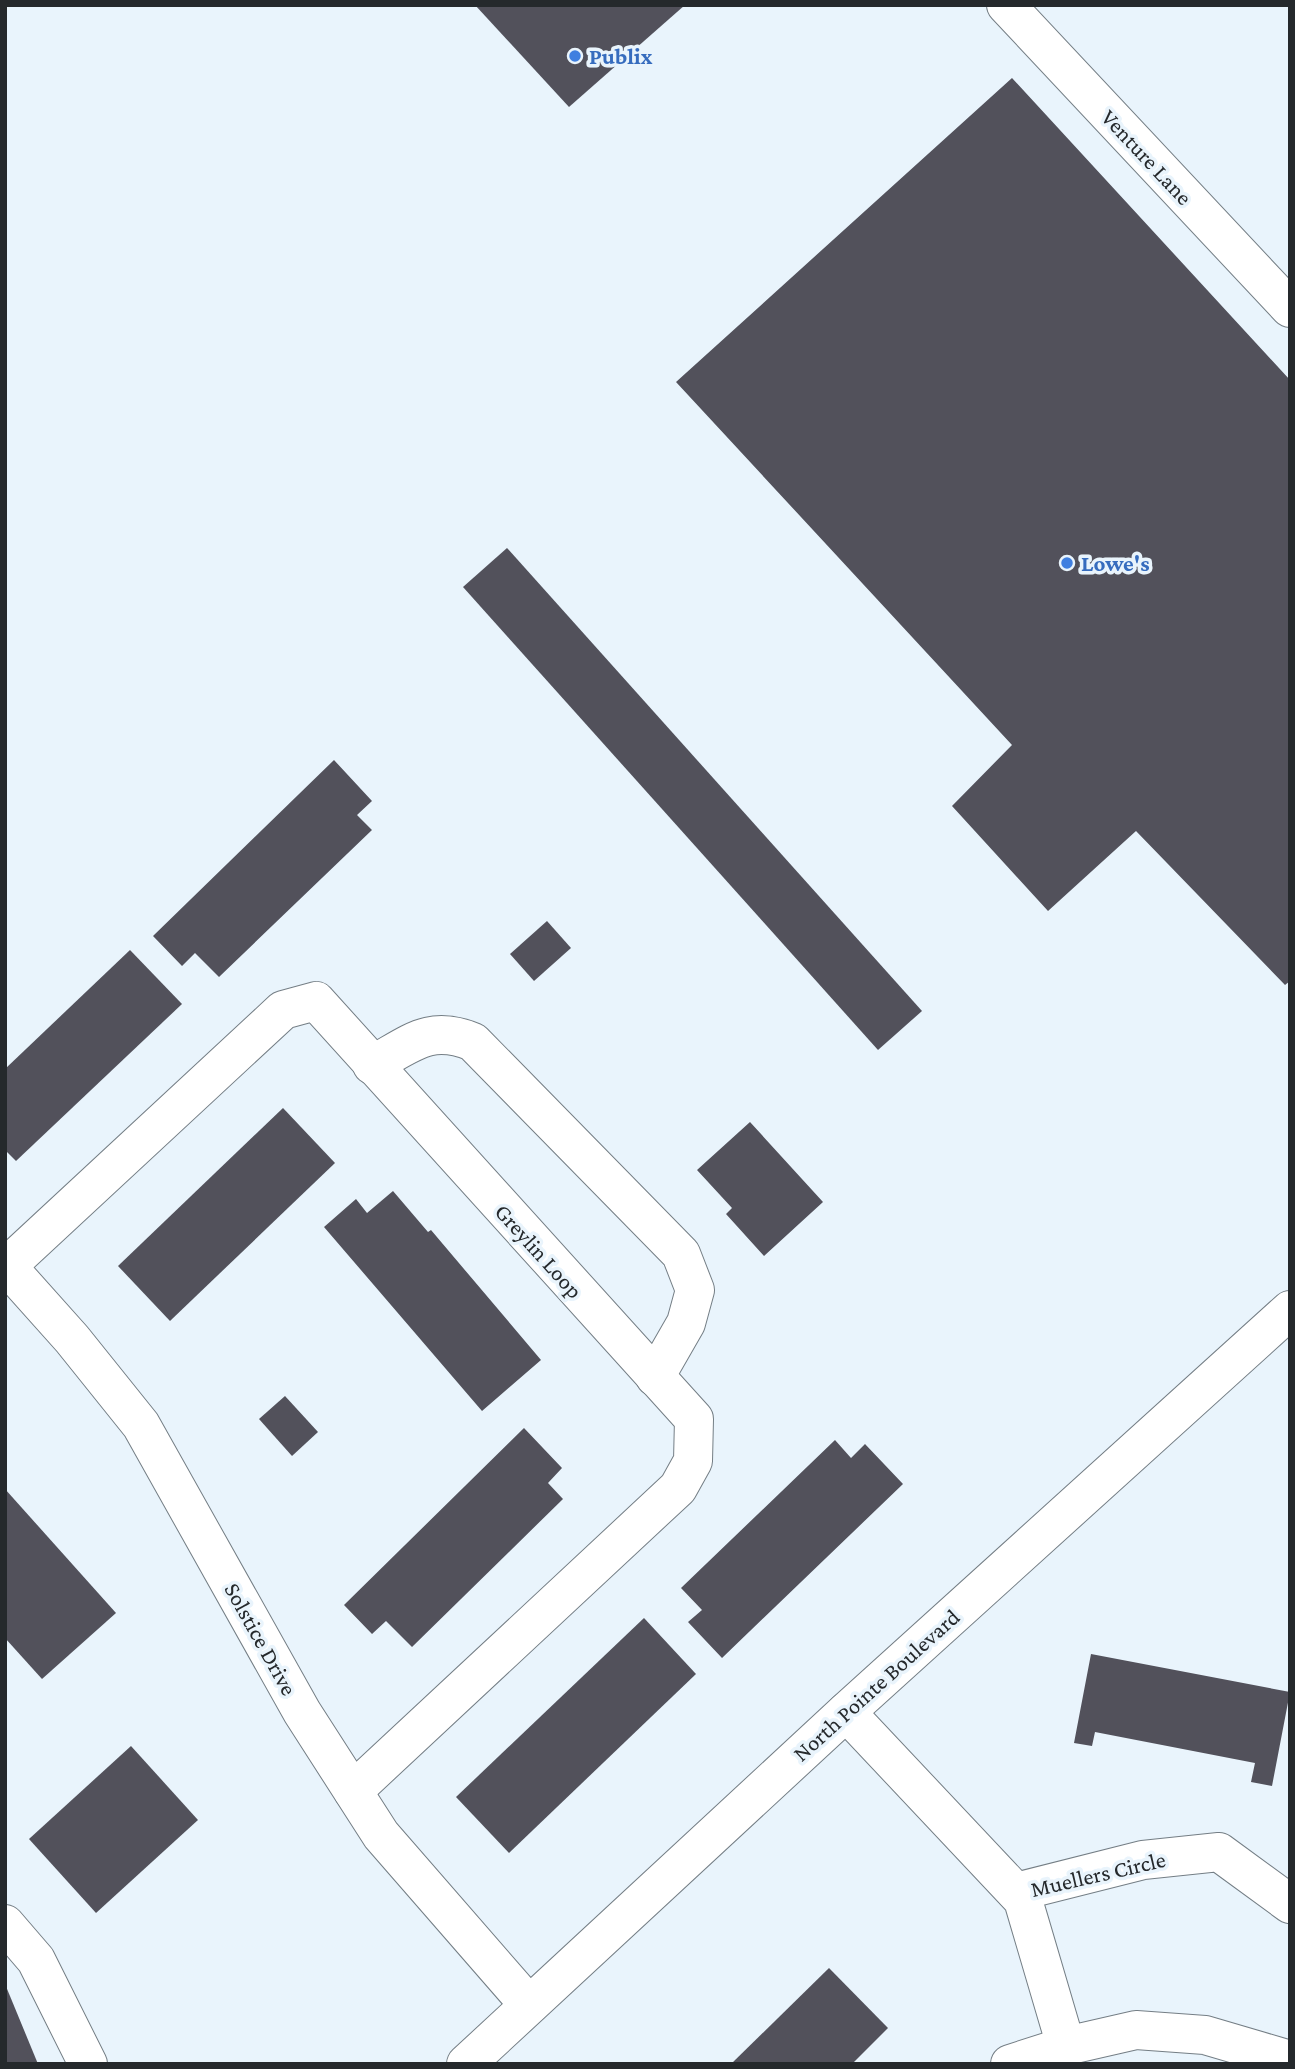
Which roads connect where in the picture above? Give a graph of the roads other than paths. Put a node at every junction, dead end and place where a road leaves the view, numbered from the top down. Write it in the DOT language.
graph roads {
  1 [pos="1006,5"];
  2 [pos="1290,308"];
  3 [pos="372,1065"];
  4 [pos="6,1266"];
  5 [pos="1290,1310"];
  6 [pos="655,1377"];
  7 [pos="846,1712"];
  8 [pos="353,1791"];
  9 [pos="1016,1892"];
  10 [pos="1290,1904"];
  11 [pos="5,1924"];
  12 [pos="529,2005"];
  13 [pos="1066,2046"];
  14 [pos="1290,2060"];
  15 [pos="88,2064"];
  16 [pos="466,2064"];
  17 [pos="1010,2064"];
  1 -- 2 [label="street, Venture Lane"];
  3 -- 4 [label="street, Greylin Loop"];
  3 -- 6 [label="street, Greylin Loop"];
  3 -- 6 [label="street"];
  4 -- 8 [label="street, Solstice Drive"];
  5 -- 7 [label="street, North Pointe Boulevard"];
  6 -- 8 [label="street, Greylin Loop"];
  7 -- 9 [label="street, Muellers Circle"];
  7 -- 12 [label="street, North Pointe Boulevard"];
  8 -- 12 [label="street, Solstice Drive"];
  9 -- 10 [label="street, Muellers Circle"];
  9 -- 13 [label="street, Muellers Circle"];
  11 -- 15 [label="street"];
  12 -- 16 [label="street, North Pointe Boulevard"];
  13 -- 14 [label="street"];
  13 -- 17 [label="street"];
}
